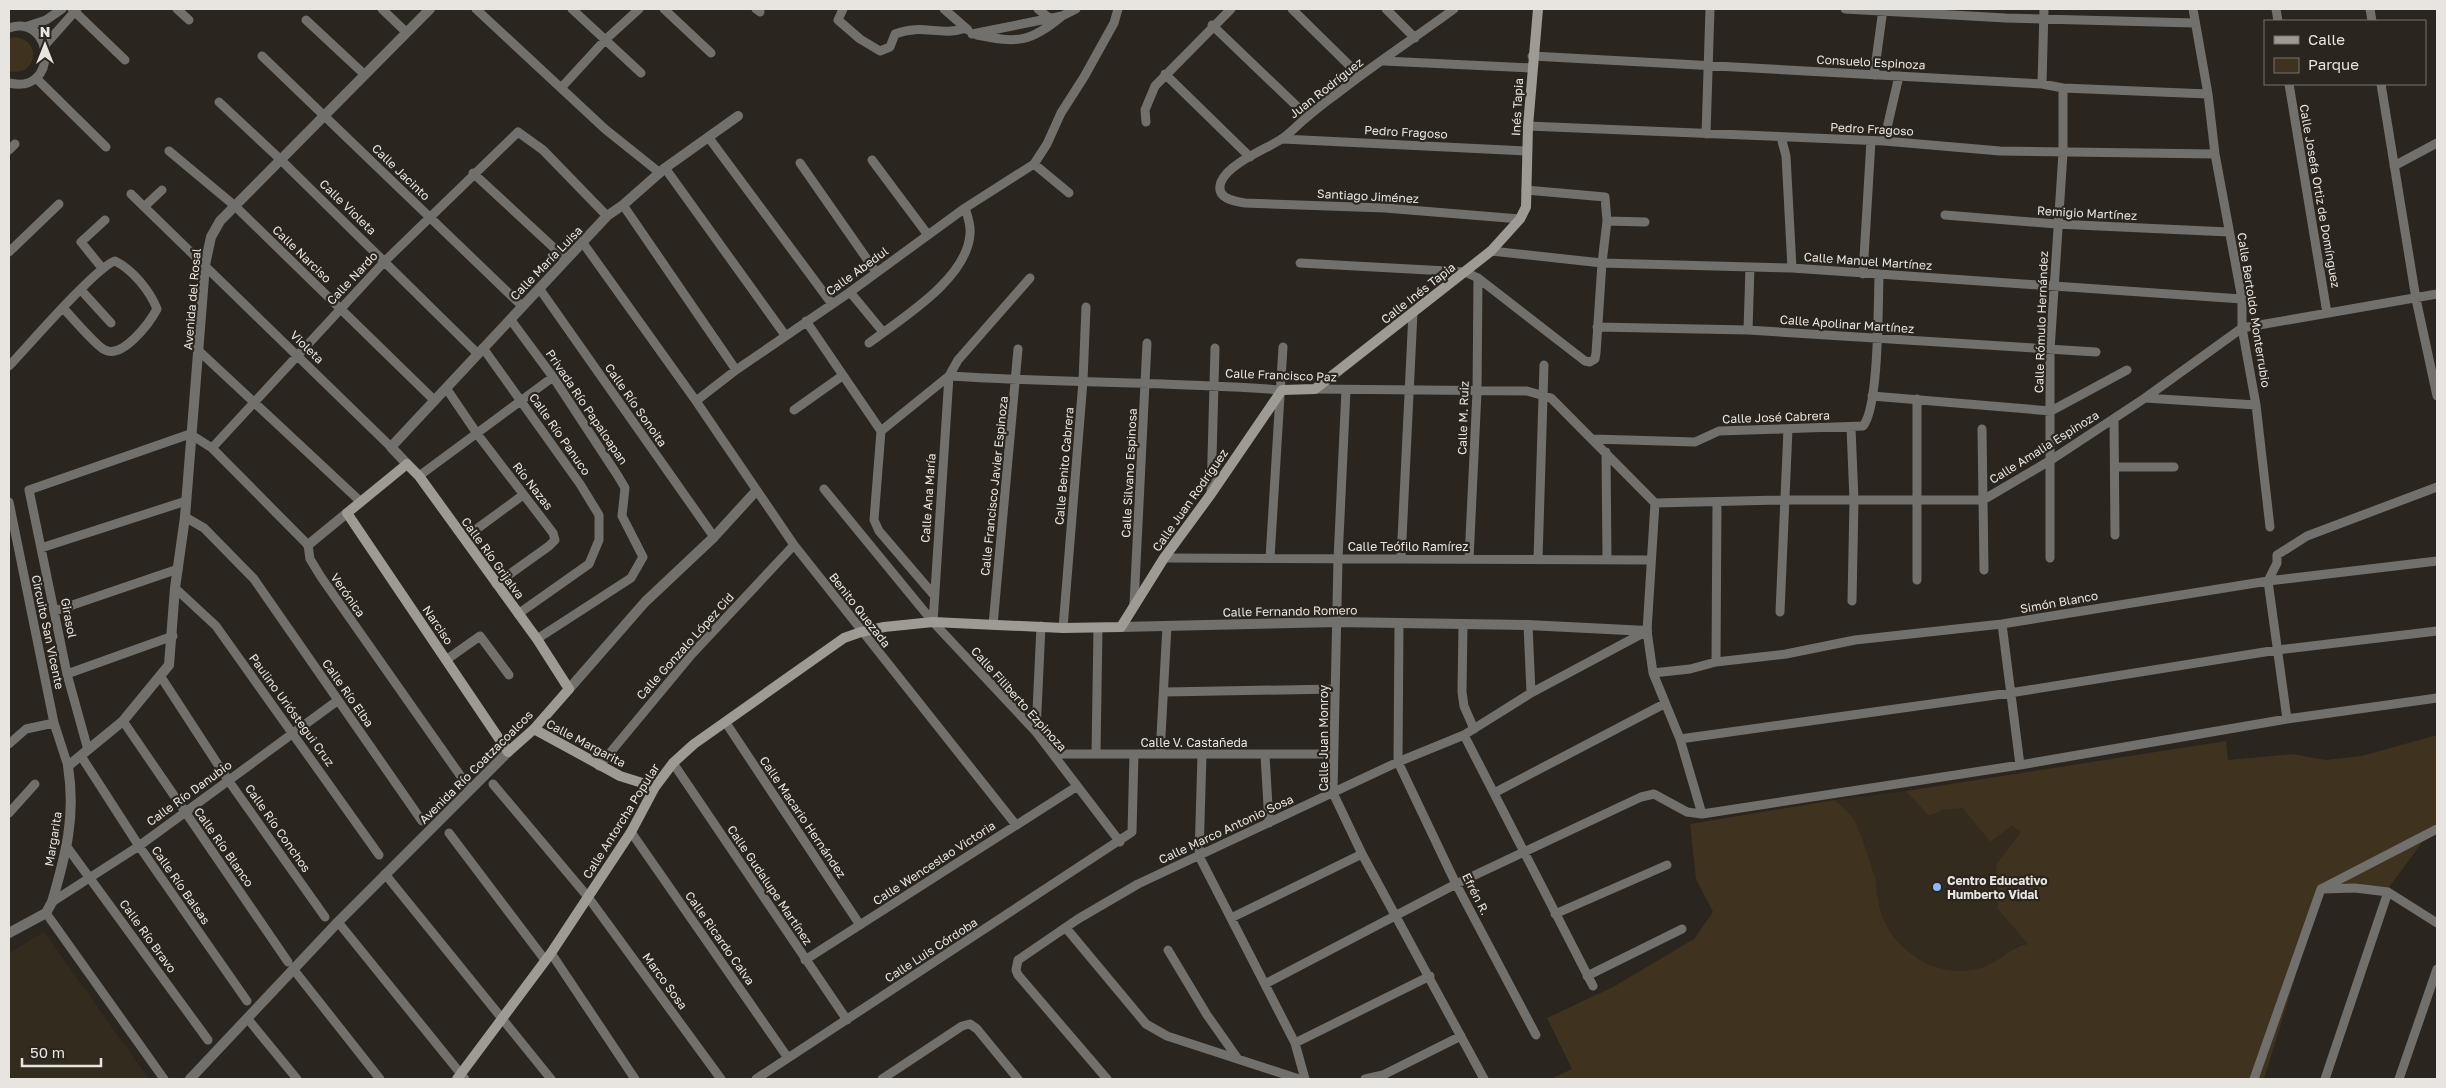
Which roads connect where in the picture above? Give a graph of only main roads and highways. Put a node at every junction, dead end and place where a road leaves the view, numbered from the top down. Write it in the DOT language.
graph roads {
  1 [pos="1538,9"];
  2 [pos="1526,207"];
  3 [pos="1314,389"];
  4 [pos="1282,390"];
  5 [pos="347,513"];
  6 [pos="1121,627"];
  7 [pos="861,632"];
  8 [pos="569,689"];
  9 [pos="534,729"];
  10 [pos="508,752"];
  11 [pos="654,787"];
  12 [pos="461,1078"];
  1 -- 2 [label="main road, Inés Tapia"];
  2 -- 3 [label="main road, Calle Inés Tapia"];
  3 -- 4 [label="main road, Calle Francisco Paz"];
  4 -- 6 [label="main road, Calle Juan Rodríguez"];
  5 -- 8 [label="main road, Calle Río Grijalva"];
  5 -- 10 [label="main road, Narciso"];
  6 -- 7 [label="main road, Calle Fernando Romero"];
  7 -- 11 [label="main road, Calle Antorcha Popular"];
  8 -- 9 [label="main road, Avenida Río Coatzacoalcos"];
  9 -- 10 [label="main road, Avenida Río Coatzacoalcos"];
  9 -- 11 [label="main road, Calle Margarita"];
  11 -- 12 [label="main road, Calle Antorcha Popular"];
}
